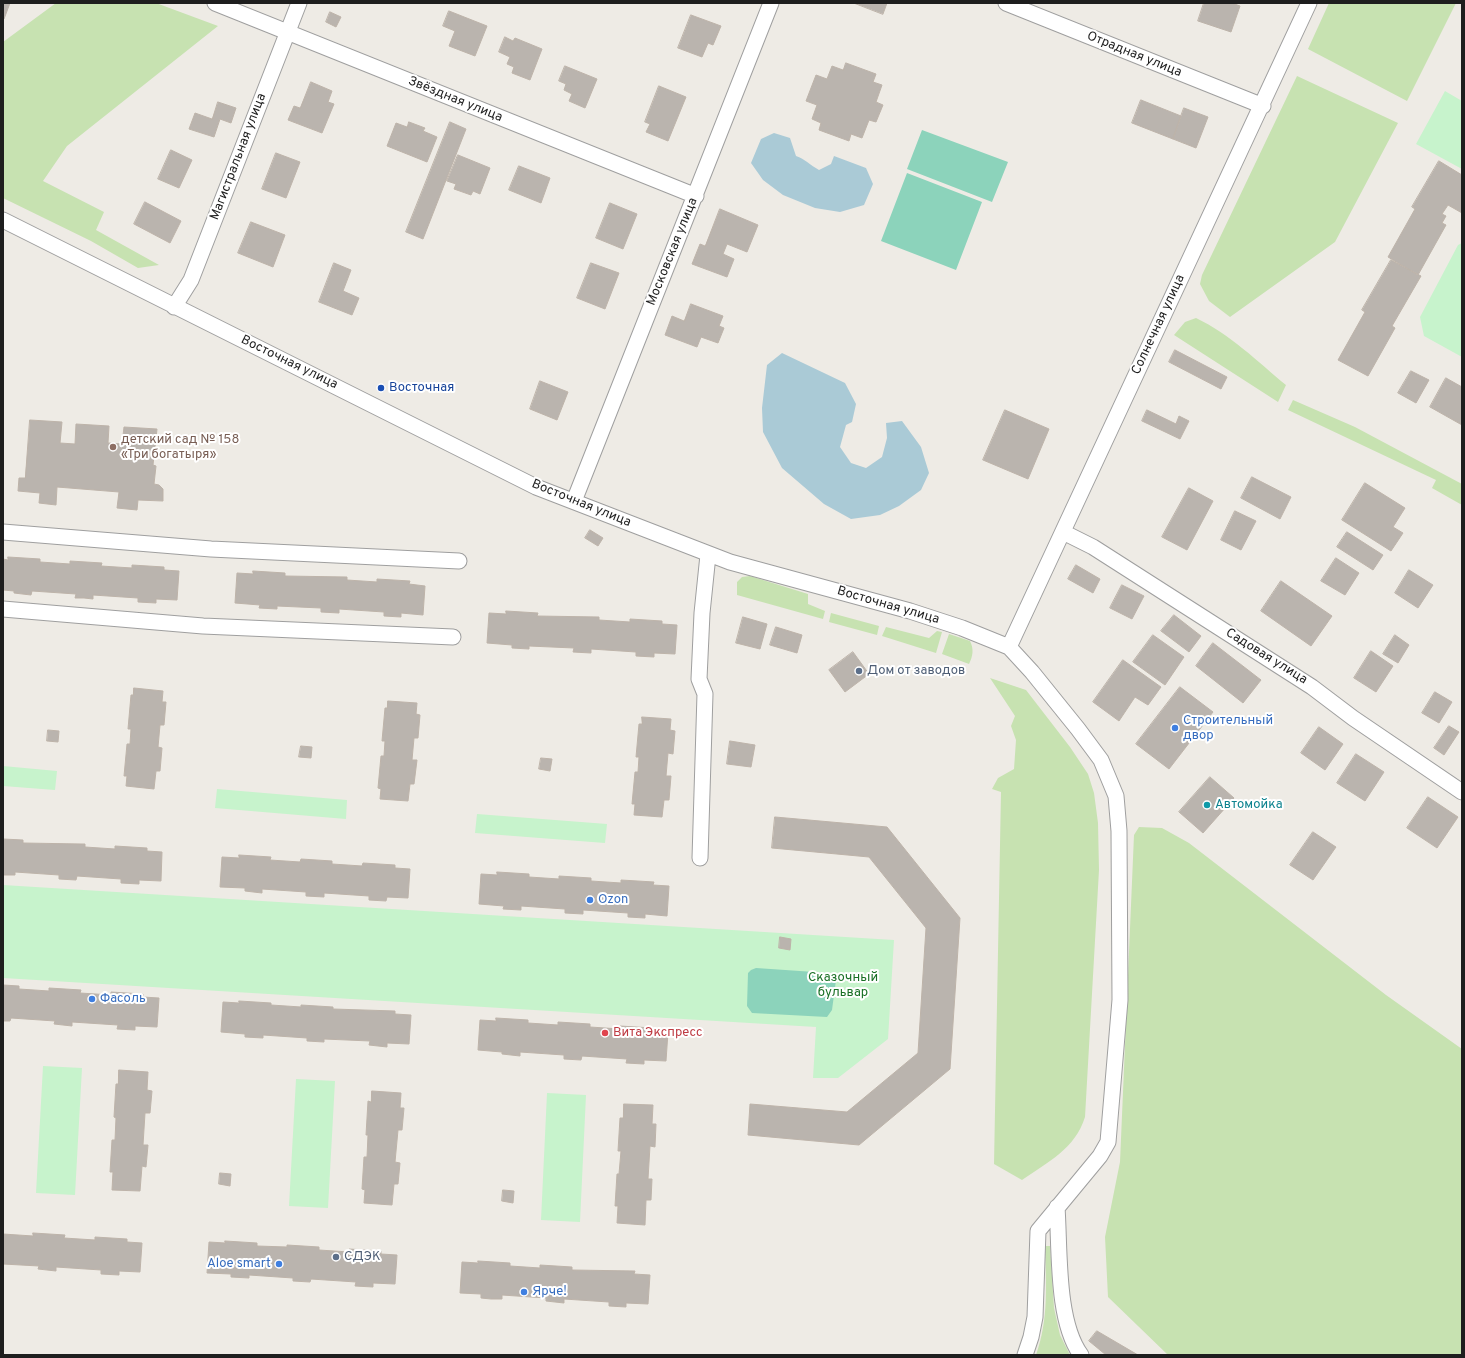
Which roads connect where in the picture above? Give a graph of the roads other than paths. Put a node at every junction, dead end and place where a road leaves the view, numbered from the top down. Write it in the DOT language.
graph roads {
  1 [pos="216,3"];
  2 [pos="299,3"];
  3 [pos="771,3"];
  4 [pos="1006,3"];
  5 [pos="1309,3"];
  6 [pos="1034,8"];
  7 [pos="287,33"];
  8 [pos="1263,106"];
  9 [pos="696,196"];
  10 [pos="3,220"];
  11 [pos="174,307"];
  12 [pos="574,501"];
  13 [pos="3,532"];
  14 [pos="1063,532"];
  15 [pos="708,555"];
  16 [pos="459,561"];
  17 [pos="3,609"];
  18 [pos="452,637"];
  19 [pos="1009,647"];
  20 [pos="1462,792"];
  21 [pos="700,858"];
  22 [pos="1057,1207"];
  23 [pos="1025,1355"];
  24 [pos="1081,1355"];
  1 -- 7 [label="street, Звёздная улица"];
  2 -- 7 [label="street, Магистральная улица"];
  3 -- 9 [label="street, Московская улица"];
  4 -- 6 [label="street, Отрадная улица"];
  5 -- 8 [label="street, Солнечная улица"];
  6 -- 8 [label="street, Отрадная улица"];
  7 -- 9 [label="street, Звёздная улица"];
  7 -- 11 [label="street, Магистральная улица"];
  8 -- 14 [label="street, Солнечная улица"];
  9 -- 12 [label="street, Московская улица"];
  10 -- 11 [label="street, Восточная улица"];
  11 -- 12 [label="street, Восточная улица"];
  12 -- 15 [label="street, Восточная улица"];
  13 -- 16 [label="street"];
  14 -- 19 [label="street, Солнечная улица"];
  14 -- 20 [label="street, Садовая улица"];
  15 -- 19 [label="street, Восточная улица"];
  15 -- 21 [label="street"];
  17 -- 18 [label="street"];
  19 -- 22 [label="street"];
  22 -- 23 [label="street"];
  22 -- 24 [label="street"];
}
